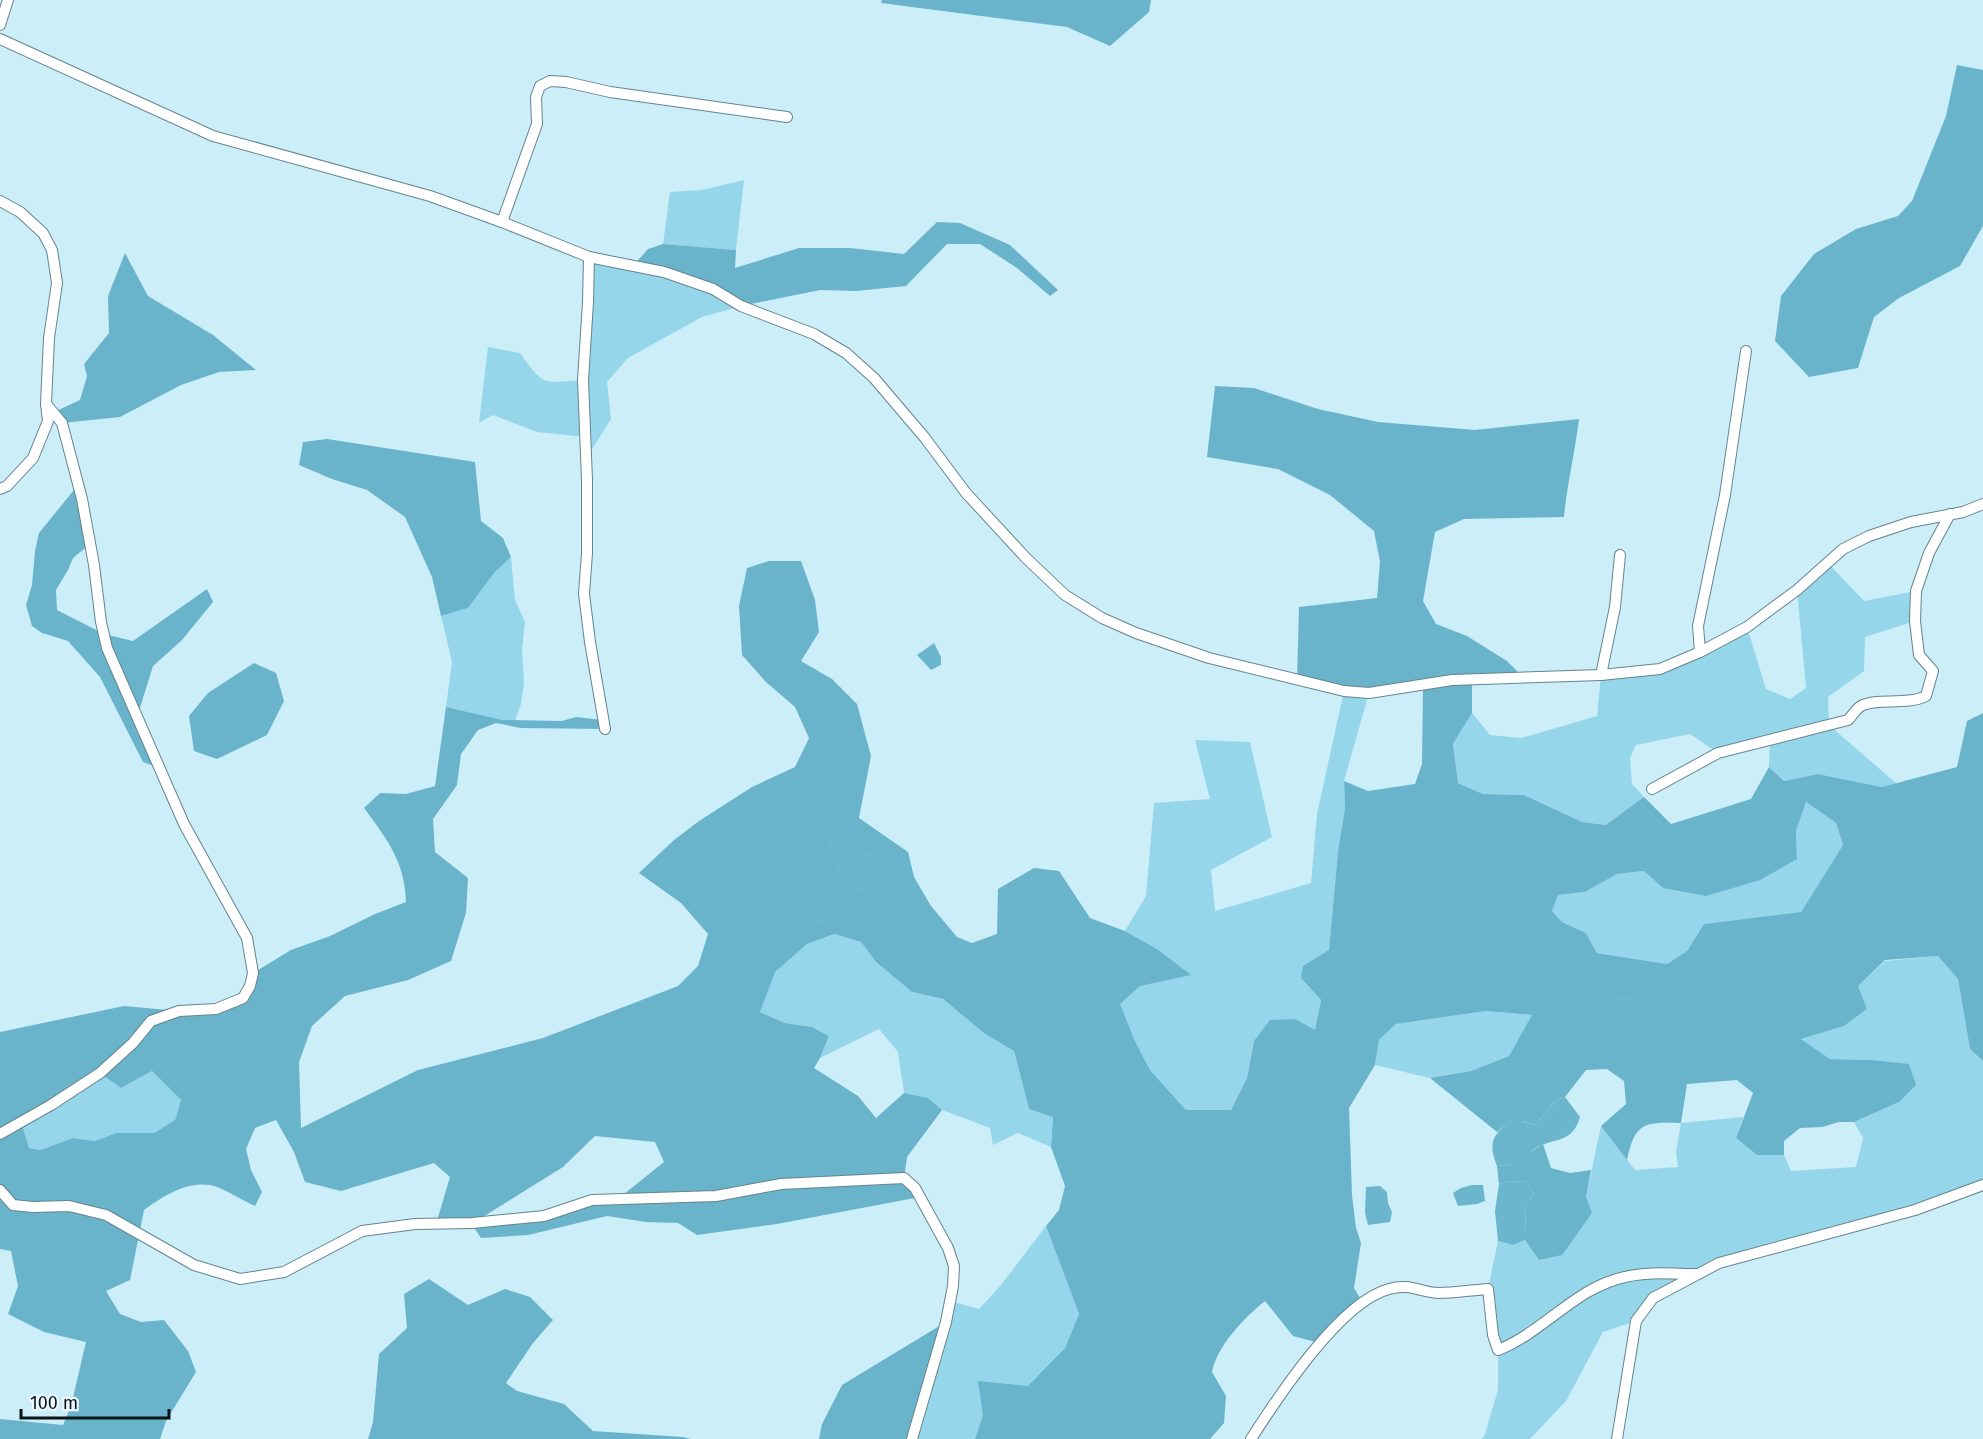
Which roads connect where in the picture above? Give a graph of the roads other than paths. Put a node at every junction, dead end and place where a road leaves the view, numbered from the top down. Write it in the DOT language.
graph roads {
  1 [pos="8,0"];
  2 [pos="0,25"];
  3 [pos="0,39"];
  4 [pos="787,117"];
  5 [pos="0,201"];
  6 [pos="502,222"];
  7 [pos="589,257"];
  8 [pos="1746,351"];
  9 [pos="46,404"];
  10 [pos="0,489"];
  11 [pos="1983,504"];
  12 [pos="1950,514"];
  13 [pos="1620,555"];
  14 [pos="1700,652"];
  15 [pos="1600,675"];
  16 [pos="605,729"];
  17 [pos="1653,789"];
  18 [pos="0,1134"];
  19 [pos="1983,1185"];
  20 [pos="0,1190"];
  21 [pos="1698,1274"];
  22 [pos="912,1439"];
  23 [pos="1251,1439"];
  24 [pos="1617,1439"];
  1 -- 2 [label="street"];
  3 -- 6 [label="street"];
  4 -- 6 [label="street"];
  5 -- 9 [label="street"];
  6 -- 7 [label="street"];
  7 -- 15 [label="street"];
  7 -- 16 [label="street"];
  8 -- 14 [label="street"];
  9 -- 10 [label="street"];
  9 -- 18 [label="street"];
  11 -- 12 [label="street"];
  12 -- 14 [label="street"];
  12 -- 17 [label="street"];
  13 -- 15 [label="street"];
  14 -- 15 [label="street"];
  19 -- 21 [label="street"];
  20 -- 22 [label="street"];
  21 -- 23 [label="street"];
  21 -- 24 [label="street"];
}
